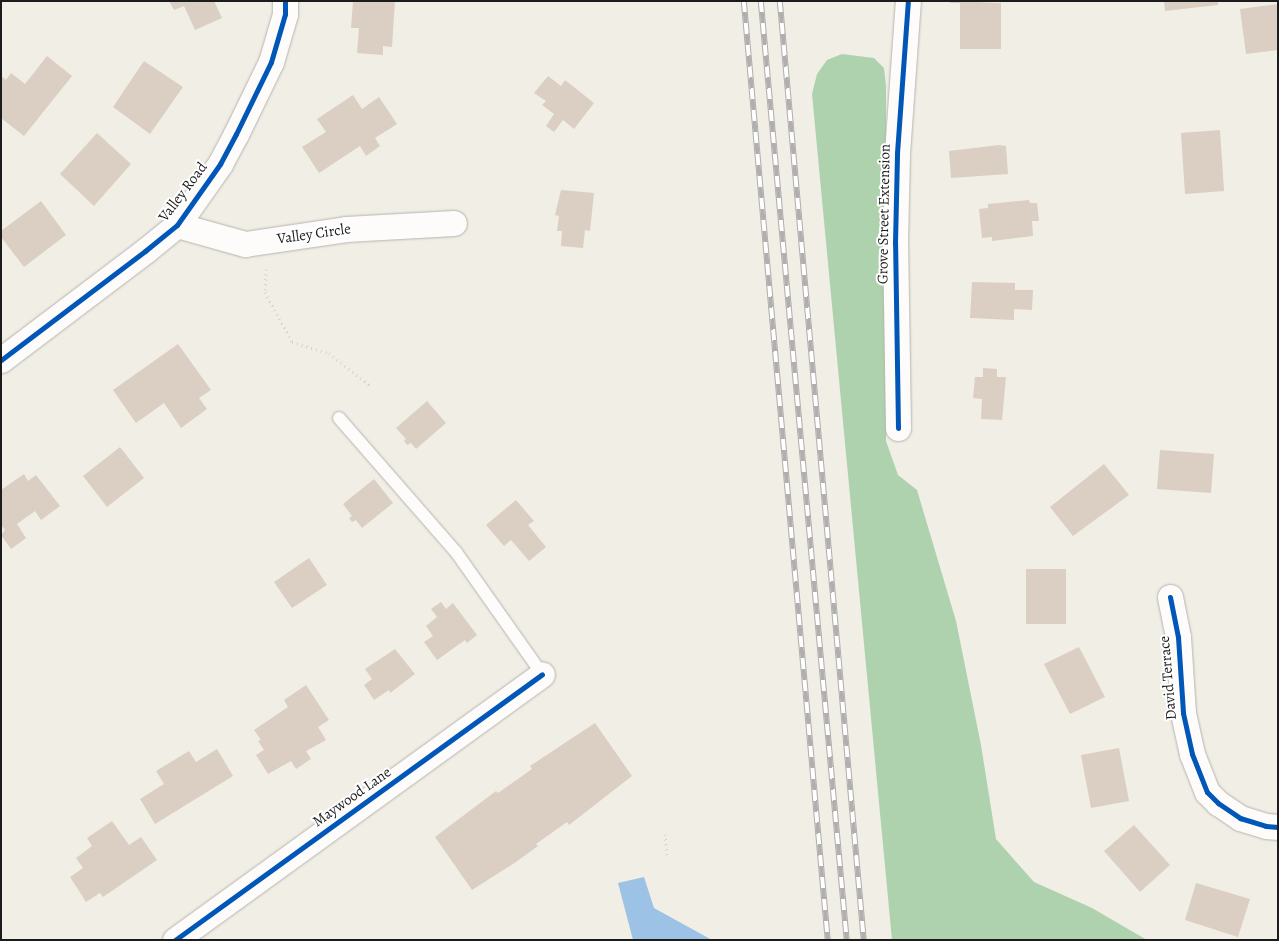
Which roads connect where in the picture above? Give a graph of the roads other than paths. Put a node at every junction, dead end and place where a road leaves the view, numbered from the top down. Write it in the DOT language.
graph roads {
  1 [pos="285,1"];
  2 [pos="908,1"];
  3 [pos="454,223"];
  4 [pos="176,225"];
  5 [pos="1,360"];
  6 [pos="339,418"];
  7 [pos="898,428"];
  8 [pos="1170,597"];
  9 [pos="542,674"];
  10 [pos="1278,827"];
  11 [pos="175,940"];
  1 -- 4 [label="street, Valley Road"];
  2 -- 7 [label="street, Grove Street Extension"];
  3 -- 4 [label="street, Valley Circle"];
  4 -- 5 [label="street, Valley Road"];
  6 -- 9 [label="lane"];
  8 -- 10 [label="street, David Terrace"];
  9 -- 11 [label="street, Maywood Lane"];
}
